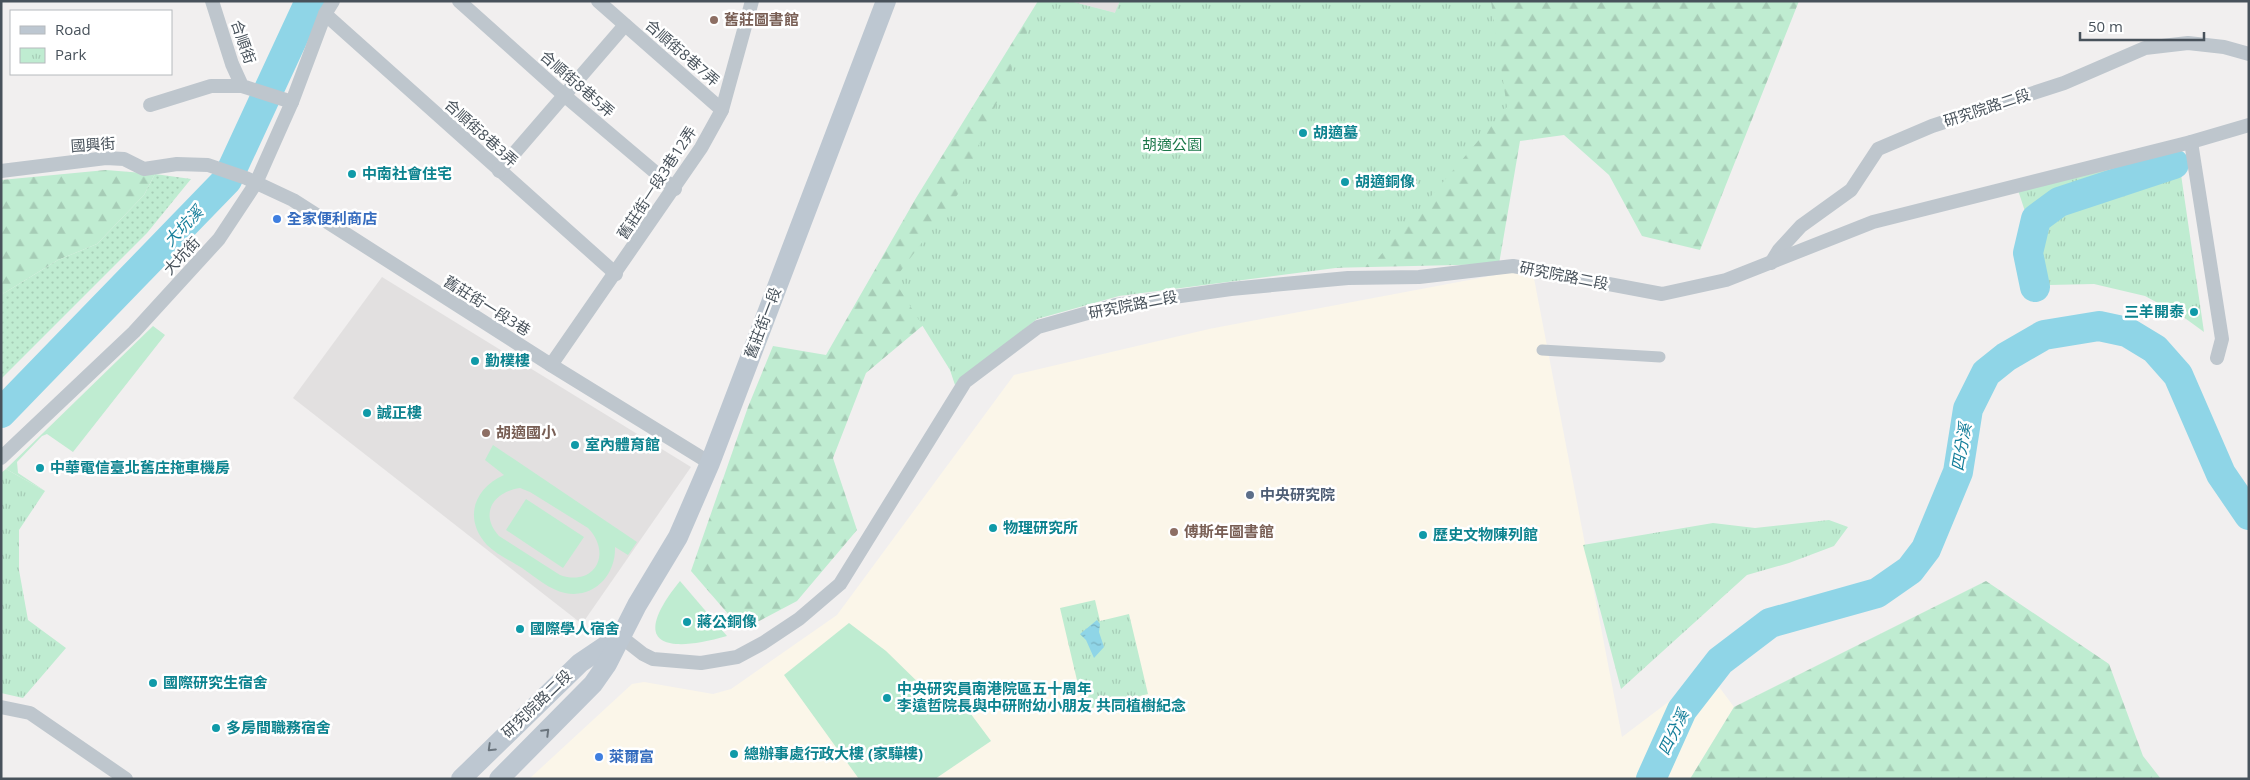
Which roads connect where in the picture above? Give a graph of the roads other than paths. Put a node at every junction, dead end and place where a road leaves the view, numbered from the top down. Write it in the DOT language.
graph roads {
  1 [pos="212,1"];
  2 [pos="333,1"];
  3 [pos="459,1"];
  4 [pos="598,1"];
  5 [pos="752,1"];
  6 [pos="886,1"];
  7 [pos="325,14"];
  8 [pos="625,25"];
  9 [pos="2249,54"];
  10 [pos="245,87"];
  11 [pos="565,96"];
  12 [pos="288,101"];
  13 [pos="150,105"];
  14 [pos="722,110"];
  15 [pos="2249,125"];
  16 [pos="2191,142"];
  17 [pos="1,171"];
  18 [pos="499,172"];
  19 [pos="251,181"];
  20 [pos="675,189"];
  21 [pos="1771,263"];
  22 [pos="616,274"];
  23 [pos="1542,350"];
  24 [pos="1660,357"];
  25 [pos="2217,358"];
  26 [pos="551,365"];
  27 [pos="1,458"];
  28 [pos="710,464"];
  29 [pos="620,636"];
  30 [pos="1,707"];
  31 [pos="126,779"];
  32 [pos="460,779"];
  33 [pos="499,779"];
  1 -- 10 [label="street, 合順街"];
  2 -- 7 [label="street, 大坑街"];
  3 -- 11 [label="street, 合順街8巷5弄"];
  4 -- 8 [label="street, 合順街8巷7弄"];
  5 -- 14 [label="street, 舊莊街一段3巷12弄"];
  6 -- 28 [label="main road, 舊莊街一段"];
  7 -- 12 [label="street, 大坑街"];
  7 -- 18 [label="street, 合順街8巷3弄"];
  8 -- 11 [label="street"];
  8 -- 14 [label="street, 合順街8巷7弄"];
  9 -- 21 [label="street, 研究院路二段"];
  10 -- 12 [label="street"];
  10 -- 13 [label="street"];
  11 -- 18 [label="street"];
  11 -- 20 [label="street, 合順街8巷5弄"];
  12 -- 19 [label="street, 大坑街"];
  14 -- 20 [label="street, 舊莊街一段3巷12弄"];
  15 -- 16 [label="street, 研究院路二段"];
  16 -- 21 [label="street, 研究院路二段"];
  16 -- 25 [label="street"];
  17 -- 19 [label="street, 國興街"];
  18 -- 22 [label="street, 合順街8巷3弄"];
  19 -- 26 [label="street, 舊莊街一段3巷"];
  19 -- 27 [label="street, 大坑街"];
  20 -- 22 [label="street, 舊莊街一段3巷12弄"];
  21 -- 29 [label="street, 研究院路二段"];
  22 -- 26 [label="street, 舊莊街一段3巷12弄"];
  23 -- 24 [label="street"];
  26 -- 28 [label="street, 舊莊街一段3巷"];
  28 -- 29 [label="main road, 舊莊街一段"];
  29 -- 32 [label="main road, 研究院路二段, one-way"];
  33 -- 29 [label="main road, 研究院路二段, one-way"];
  30 -- 31 [label="street"];
}
